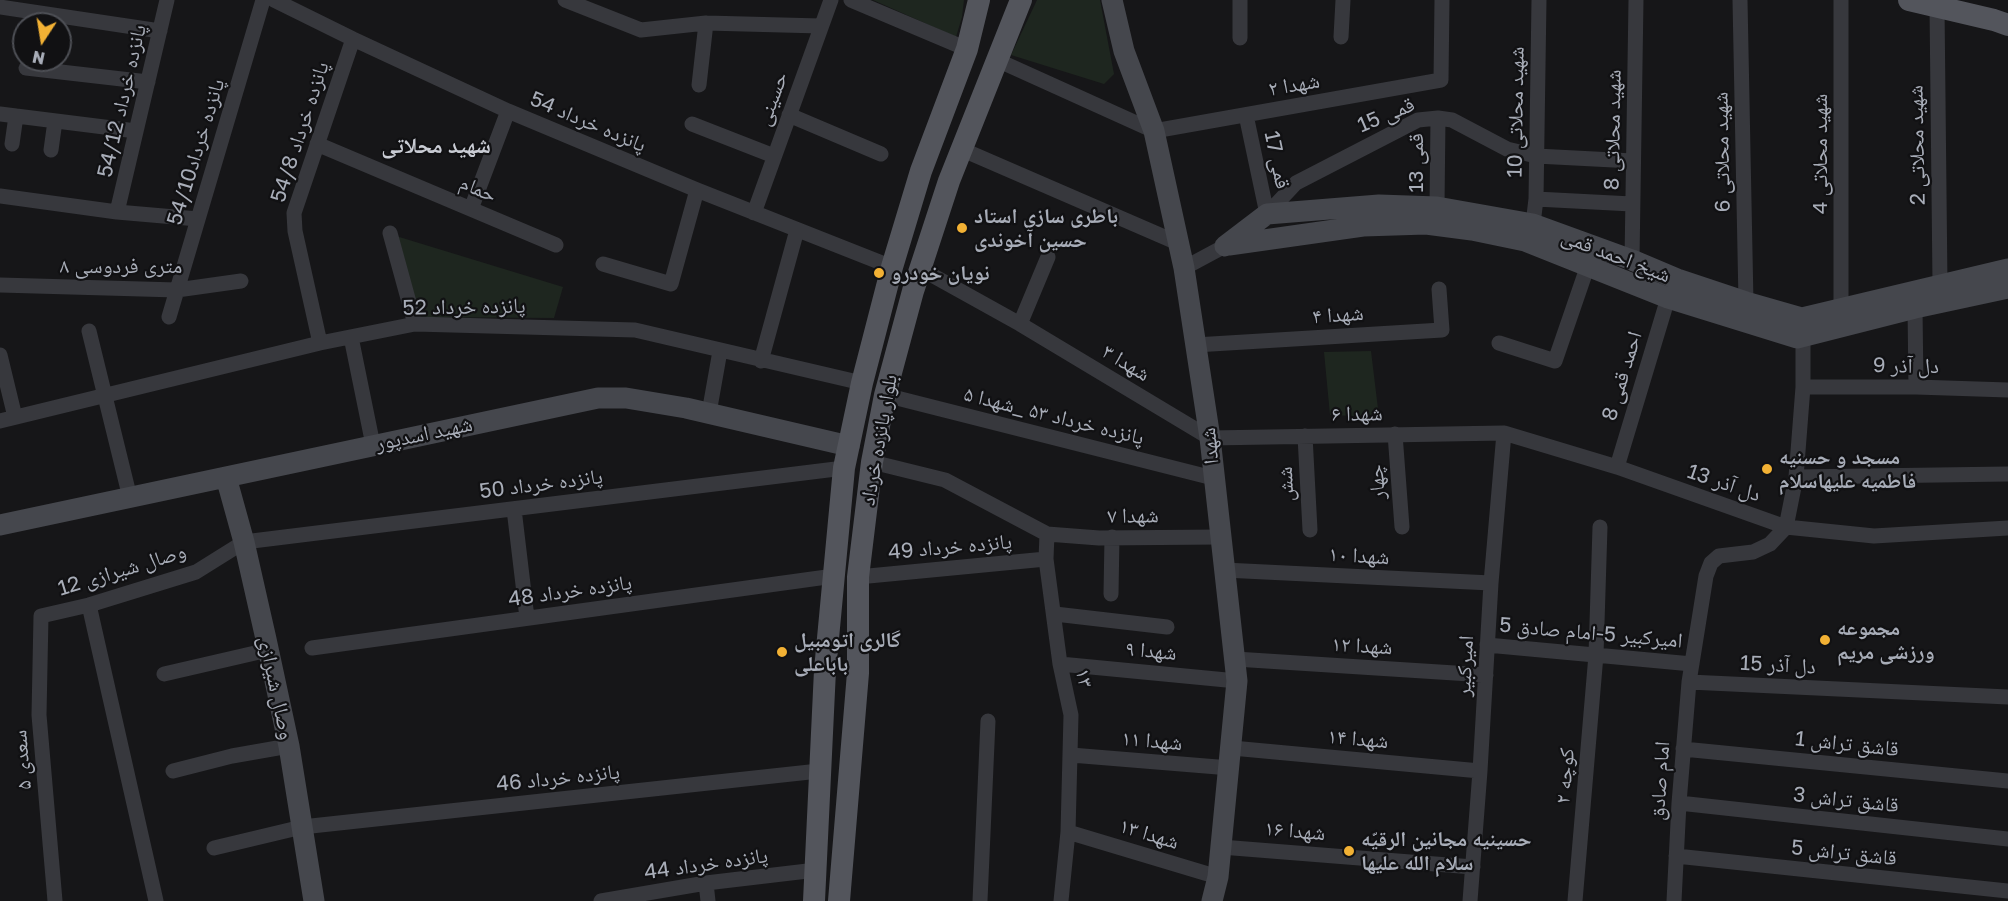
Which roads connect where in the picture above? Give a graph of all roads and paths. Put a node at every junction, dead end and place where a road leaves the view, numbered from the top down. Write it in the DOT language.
graph roads {
  1 [pos="167,0"];
  2 [pos="565,0"];
  3 [pos="831,0"];
  4 [pos="851,0"];
  5 [pos="979,0"];
  6 [pos="1112,0"];
  7 [pos="1240,0"];
  8 [pos="1343,0"];
  9 [pos="1442,0"];
  10 [pos="1539,0"];
  11 [pos="1636,0"];
  12 [pos="1740,0"];
  13 [pos="1841,0"];
  14 [pos="1909,0"];
  15 [pos="1973,0"];
  16 [pos="274,1"];
  17 [pos="1019,1"];
  18 [pos="1937,6"];
  19 [pos="0,7"];
  20 [pos="2008,8"];
  21 [pos="706,23"];
  22 [pos="2008,25"];
  23 [pos="821,26"];
  24 [pos="160,32"];
  25 [pos="1341,37"];
  26 [pos="1240,38"];
  27 [pos="353,39"];
  28 [pos="967,49"];
  29 [pos="997,60"];
  30 [pos="61,72"];
  31 [pos="148,82"];
  32 [pos="699,85"];
  33 [pos="508,111"];
  34 [pos="0,114"];
  35 [pos="789,115"];
  36 [pos="1246,115"];
  37 [pos="16,116"];
  38 [pos="1438,118"];
  39 [pos="55,121"];
  40 [pos="692,124"];
  41 [pos="136,131"];
  42 [pos="1154,131"];
  43 [pos="12,144"];
  44 [pos="317,144"];
  45 [pos="962,149"];
  46 [pos="51,150"];
  47 [pos="881,154"];
  48 [pos="774,156"];
  49 [pos="1536,156"];
  50 [pos="1633,161"];
  51 [pos="697,190"];
  52 [pos="0,196"];
  53 [pos="1536,199"];
  54 [pos="1632,204"];
  55 [pos="1437,207"];
  56 [pos="471,209"];
  57 [pos="117,212"];
  58 [pos="754,213"];
  59 [pos="1267,214"];
  60 [pos="198,219"];
  61 [pos="1473,222"];
  62 [pos="1533,224"];
  63 [pos="797,230"];
  64 [pos="390,233"];
  65 [pos="1178,243"];
  66 [pos="556,245"];
  67 [pos="1225,246"];
  68 [pos="1048,257"];
  69 [pos="1632,260"];
  70 [pos="603,264"];
  71 [pos="1588,265"];
  72 [pos="892,267"];
  73 [pos="1184,268"];
  74 [pos="2008,268"];
  75 [pos="921,269"];
  76 [pos="241,281"];
  77 [pos="1940,284"];
  78 [pos="0,285"];
  79 [pos="2008,288"];
  80 [pos="1438,289"];
  81 [pos="177,290"];
  82 [pos="1668,298"];
  83 [pos="1746,302"];
  84 [pos="1841,308"];
  85 [pos="1915,308"];
  86 [pos="169,316"];
  87 [pos="415,324"];
  88 [pos="1020,324"];
  89 [pos="1803,327"];
  90 [pos="89,331"];
  91 [pos="351,337"];
  92 [pos="320,343"];
  93 [pos="1499,343"];
  94 [pos="1195,345"];
  95 [pos="720,351"];
  96 [pos="0,355"];
  97 [pos="761,361"];
  98 [pos="862,383"];
  99 [pos="1803,387"];
  100 [pos="1916,387"];
  101 [pos="2008,390"];
  102 [pos="885,395"];
  103 [pos="105,396"];
  104 [pos="709,413"];
  105 [pos="7,419"];
  106 [pos="1504,433"];
  107 [pos="1395,434"];
  108 [pos="1305,436"];
  109 [pos="1210,438"];
  110 [pos="373,445"];
  111 [pos="849,446"];
  112 [pos="872,462"];
  113 [pos="1617,467"];
  114 [pos="844,468"];
  115 [pos="2008,474"];
  116 [pos="226,477"];
  117 [pos="1796,477"];
  118 [pos="1213,478"];
  119 [pos="130,498"];
  120 [pos="514,509"];
  121 [pos="0,525"];
  122 [pos="1402,527"];
  123 [pos="1600,527"];
  124 [pos="1786,527"];
  125 [pos="2008,528"];
  126 [pos="1310,530"];
  127 [pos="1047,534"];
  128 [pos="1112,537"];
  129 [pos="1220,537"];
  130 [pos="243,542"];
  131 [pos="1046,559"];
  132 [pos="1224,570"];
  133 [pos="834,576"];
  134 [pos="858,577"];
  135 [pos="1491,584"];
  136 [pos="1111,594"];
  137 [pos="89,605"];
  138 [pos="1055,614"];
  139 [pos="41,616"];
  140 [pos="527,618"];
  141 [pos="1167,627"];
  142 [pos="1487,645"];
  143 [pos="312,648"];
  144 [pos="268,650"];
  145 [pos="1596,655"];
  146 [pos="1235,659"];
  147 [pos="1692,663"];
  148 [pos="1060,664"];
  149 [pos="164,674"];
  150 [pos="1486,675"];
  151 [pos="1238,681"];
  152 [pos="1689,682"];
  153 [pos="2008,698"];
  154 [pos="988,721"];
  155 [pos="289,746"];
  156 [pos="1683,749"];
  157 [pos="1071,755"];
  158 [pos="1231,758"];
  159 [pos="173,771"];
  160 [pos="819,771"];
  161 [pos="1480,771"];
  162 [pos="2008,781"];
  163 [pos="1679,803"];
  164 [pos="302,827"];
  165 [pos="1068,832"];
  166 [pos="2008,839"];
  167 [pos="1221,847"];
  168 [pos="214,848"];
  169 [pos="1677,856"];
  170 [pos="1473,867"];
  171 [pos="816,870"];
  172 [pos="1218,877"];
  173 [pos="706,883"];
  174 [pos="2008,891"];
  175 [pos="610,900"];
  176 [pos="55,901"];
  177 [pos="156,901"];
  178 [pos="314,901"];
  179 [pos="708,901"];
  180 [pos="814,901"];
  181 [pos="839,901"];
  182 [pos="980,901"];
  183 [pos="1062,901"];
  184 [pos="1212,901"];
  185 [pos="1470,901"];
  186 [pos="1575,901"];
  187 [pos="1674,901"];
  1 -- 24 [label="street, پانزده خرداد 54/12"];
  2 -- 21 [label="street"];
  3 -- 23 [label="street, حسینی"];
  4 -- 28 [label="street"];
  5 -- 28 [label="main road, بلوار پانزده خرداد"];
  6 -- 42 [label="street, شهدا"];
  7 -- 26 [label="street"];
  8 -- 25 [label="street"];
  9 -- 36 [label="street, شهدا ۲"];
  10 -- 49 [label="street, شهید محلاتی 10"];
  11 -- 50 [label="street, شهید محلاتی 8"];
  12 -- 83 [label="street, شهید محلاتی 6"];
  13 -- 84 [label="street, شهید محلاتی 4"];
  14 -- 18 [label="main road"];
  15 -- 20 [label="main road"];
  16 -- 27 [label="street, پانزده خرداد 54"];
  16 -- 60 [label="street, پانزده خرداد54/10"];
  17 -- 29 [label="main road, بلوار پانزده خرداد"];
  18 -- 22 [label="main road"];
  18 -- 77 [label="street, شهید محلاتی 2"];
  19 -- 24 [label="street"];
  21 -- 23 [label="street"];
  21 -- 32 [label="street"];
  23 -- 35 [label="street, حسینی"];
  24 -- 31 [label="street, پانزده خرداد 54/12"];
  27 -- 33 [label="street, پانزده خرداد 54"];
  27 -- 44 [label="street, پانزده خرداد 54/8"];
  28 -- 72 [label="main road, بلوار پانزده خرداد"];
  29 -- 42 [label="street"];
  29 -- 45 [label="main road, بلوار پانزده خرداد"];
  30 -- 31 [label="street"];
  31 -- 41 [label="street, پانزده خرداد 54/12"];
  33 -- 51 [label="street, پانزده خرداد 54"];
  33 -- 56 [label="street"];
  34 -- 37 [label="street"];
  35 -- 47 [label="street"];
  35 -- 48 [label="street, حسینی"];
  36 -- 42 [label="street, شهدا ۲"];
  36 -- 59 [label="street, قمی 17"];
  37 -- 39 [label="street"];
  37 -- 43 [label="street"];
  38 -- 49 [label="street, قمی 15"];
  38 -- 55 [label="street, قمی 13"];
  38 -- 59 [label="street, قمی 15"];
  39 -- 41 [label="street"];
  39 -- 46 [label="street"];
  40 -- 48 [label="street"];
  41 -- 57 [label="street, پانزده خرداد 54/12"];
  42 -- 65 [label="street, شهدا"];
  44 -- 56 [label="street, حمام"];
  44 -- 92 [label="street, پانزده خرداد 54/8"];
  45 -- 65 [label="street"];
  45 -- 75 [label="main road, بلوار پانزده خرداد"];
  48 -- 58 [label="street, حسینی"];
  49 -- 50 [label="street, قمی 15"];
  49 -- 53 [label="street, شهید محلاتی 10"];
  50 -- 54 [label="street, شهید محلاتی 8"];
  51 -- 58 [label="street, پانزده خرداد 54"];
  51 -- 70 [label="street"];
  52 -- 57 [label="street"];
  53 -- 54 [label="street"];
  53 -- 62 [label="street, شهید محلاتی 10"];
  54 -- 69 [label="street, شهید محلاتی 8"];
  55 -- 59 [label="street, شیخ احمد قمی"];
  55 -- 61 [label="street, شیخ احمد قمی"];
  56 -- 66 [label="street, حمام"];
  57 -- 60 [label="street"];
  58 -- 63 [label="street, پانزده خرداد 54"];
  59 -- 67 [label="street, شیخ احمد قمی"];
  60 -- 81 [label="street, پانزده خرداد54/10"];
  61 -- 62 [label="street, شیخ احمد قمی"];
  61 -- 67 [label="street, شیخ احمد قمی"];
  61 -- 71 [label="street, شیخ احمد قمی"];
  62 -- 69 [label="street, شیخ احمد قمی"];
  63 -- 72 [label="street, پانزده خرداد 54"];
  63 -- 97 [label="street"];
  64 -- 87 [label="street"];
  65 -- 73 [label="street, شهدا"];
  67 -- 73 [label="street, شیخ احمد قمی"];
  68 -- 88 [label="street"];
  69 -- 83 [label="street, شیخ احمد قمی"];
  71 -- 82 [label="street, شیخ احمد قمی"];
  71 -- 93 [label="street"];
  72 -- 98 [label="main road, بلوار پانزده خرداد"];
  73 -- 94 [label="street, شهدا"];
  74 -- 77 [label="street, شیخ احمد قمی"];
  75 -- 88 [label="street, شهدا ۳"];
  75 -- 102 [label="main road, بلوار پانزده خرداد"];
  76 -- 81 [label="street, ۸ متری فردوسی"];
  77 -- 84 [label="street, شیخ احمد قمی"];
  78 -- 81 [label="street, ۸ متری فردوسی"];
  79 -- 85 [label="street, شیخ احمد قمی"];
  80 -- 94 [label="street, شهدا ۴"];
  81 -- 86 [label="street, پانزده خرداد54/10"];
  82 -- 89 [label="street, شیخ احمد قمی"];
  82 -- 113 [label="street, احمد قمی 8"];
  83 -- 89 [label="street, شیخ احمد قمی"];
  84 -- 89 [label="street, شیخ احمد قمی"];
  85 -- 89 [label="street, شیخ احمد قمی"];
  85 -- 100 [label="street"];
  87 -- 91 [label="street, پانزده خرداد 52"];
  87 -- 95 [label="street, پانزده خرداد 52"];
  88 -- 109 [label="street, شهدا ۳"];
  89 -- 99 [label="street"];
  90 -- 103 [label="street"];
  91 -- 92 [label="street, پانزده خرداد 52"];
  91 -- 110 [label="street"];
  92 -- 103 [label="street, پانزده خرداد 52"];
  94 -- 109 [label="street, شهدا"];
  95 -- 97 [label="street, پانزده خرداد 52"];
  95 -- 104 [label="street"];
  96 -- 105 [label="street"];
  97 -- 98 [label="street, پانزده خرداد 52"];
  98 -- 111 [label="main road, بلوار پانزده خرداد"];
  99 -- 100 [label="street, دل آذر 9"];
  99 -- 117 [label="street"];
  100 -- 101 [label="street, دل آذر 9"];
  102 -- 112 [label="main road, بلوار پانزده خرداد"];
  102 -- 118 [label="street, پانزده خرداد ۵۳ _شهدا ۵"];
  103 -- 105 [label="street, پانزده خرداد 52"];
  103 -- 119 [label="street"];
  104 -- 110 [label="street, شهید اسدپور"];
  104 -- 111 [label="street, شهید اسدپور"];
  106 -- 107 [label="street, شهدا ۶"];
  106 -- 113 [label="street, دل آذر 13"];
  106 -- 135 [label="street, امیرکبیر"];
  107 -- 108 [label="street, شهدا ۶"];
  107 -- 122 [label="street, چهار"];
  108 -- 109 [label="street, شهدا ۶"];
  108 -- 126 [label="street, شش"];
  109 -- 118 [label="street, شهدا"];
  110 -- 116 [label="street, شهید اسدپور"];
  111 -- 114 [label="main road, بلوار پانزده خرداد"];
  112 -- 127 [label="street"];
  112 -- 134 [label="main road, بلوار پانزده خرداد"];
  113 -- 124 [label="street, دل آذر 13"];
  114 -- 120 [label="street, پانزده خرداد 50"];
  114 -- 133 [label="main road, بلوار پانزده خرداد"];
  115 -- 117 [label="street"];
  116 -- 119 [label="street, شهید اسدپور"];
  116 -- 130 [label="street, وصال شیرازی"];
  117 -- 124 [label="street"];
  118 -- 129 [label="street, شهدا"];
  119 -- 121 [label="street, شهید اسدپور"];
  120 -- 130 [label="street, پانزده خرداد 50"];
  120 -- 140 [label="street"];
  123 -- 145 [label="street, کوچه ۲"];
  124 -- 125 [label="street, دل آذر 13"];
  124 -- 147 [label="street, امام صادق"];
  127 -- 128 [label="street, شهدا ۷"];
  127 -- 131 [label="street, ۱۳"];
  128 -- 129 [label="street, شهدا ۷"];
  128 -- 136 [label="street"];
  129 -- 132 [label="street, شهدا"];
  130 -- 137 [label="street, وصال شیرازی 12"];
  130 -- 144 [label="street, وصال شیرازی"];
  131 -- 134 [label="street, پانزده خرداد 49"];
  131 -- 138 [label="street, ۱۳"];
  132 -- 135 [label="street, شهدا ۱۰"];
  132 -- 146 [label="street, شهدا"];
  133 -- 140 [label="street, پانزده خرداد 48"];
  133 -- 160 [label="main road, بلوار پانزده خرداد"];
  134 -- 181 [label="main road, بلوار پانزده خرداد"];
  135 -- 142 [label="street, امیرکبیر"];
  137 -- 139 [label="street, وصال شیرازی 12"];
  137 -- 177 [label="street"];
  138 -- 141 [label="street"];
  138 -- 148 [label="street, ۱۳"];
  139 -- 176 [label="street, سعدی ۵"];
  140 -- 143 [label="street, پانزده خرداد 48"];
  142 -- 145 [label="street, امیرکبیر 5-امام صادق 5"];
  142 -- 150 [label="street, امیرکبیر"];
  144 -- 149 [label="street"];
  144 -- 155 [label="street, وصال شیرازی"];
  145 -- 147 [label="street, امیرکبیر 5-امام صادق 5"];
  145 -- 186 [label="street, کوچه ۲"];
  146 -- 150 [label="street, شهدا ۱۲"];
  146 -- 151 [label="street, شهدا"];
  147 -- 152 [label="street, امام صادق"];
  148 -- 151 [label="street, شهدا ۹"];
  148 -- 157 [label="street, ۱۳"];
  150 -- 161 [label="street, امیرکبیر"];
  151 -- 158 [label="street, شهدا"];
  152 -- 153 [label="street, دل آذر 15"];
  152 -- 156 [label="street, امام صادق"];
  154 -- 182 [label="street"];
  155 -- 159 [label="street"];
  155 -- 164 [label="street, وصال شیرازی"];
  156 -- 162 [label="street, قاشق تراش 1"];
  156 -- 163 [label="street, امام صادق"];
  157 -- 158 [label="street, شهدا ۱۱"];
  157 -- 165 [label="street, ۱۳"];
  158 -- 161 [label="street, شهدا ۱۴"];
  158 -- 167 [label="street, شهدا"];
  160 -- 164 [label="street, پانزده خرداد 46"];
  160 -- 171 [label="main road, بلوار پانزده خرداد"];
  161 -- 170 [label="street, امیرکبیر"];
  163 -- 166 [label="street, قاشق تراش 3"];
  163 -- 169 [label="street, امام صادق"];
  164 -- 168 [label="street, پانزده خرداد 46"];
  164 -- 178 [label="street, وصال شیرازی"];
  165 -- 172 [label="street, شهدا ۱۳"];
  165 -- 183 [label="street, ۱۳"];
  167 -- 170 [label="street, شهدا ۱۶"];
  167 -- 172 [label="street, شهدا"];
  169 -- 174 [label="street, قاشق تراش 5"];
  169 -- 187 [label="street, امام صادق"];
  170 -- 185 [label="street, امیرکبیر"];
  171 -- 173 [label="street, پانزده خرداد 44"];
  171 -- 180 [label="main road, بلوار پانزده خرداد"];
  172 -- 184 [label="street, شهدا"];
  173 -- 175 [label="street, پانزده خرداد 44"];
  173 -- 179 [label="street"];
}
